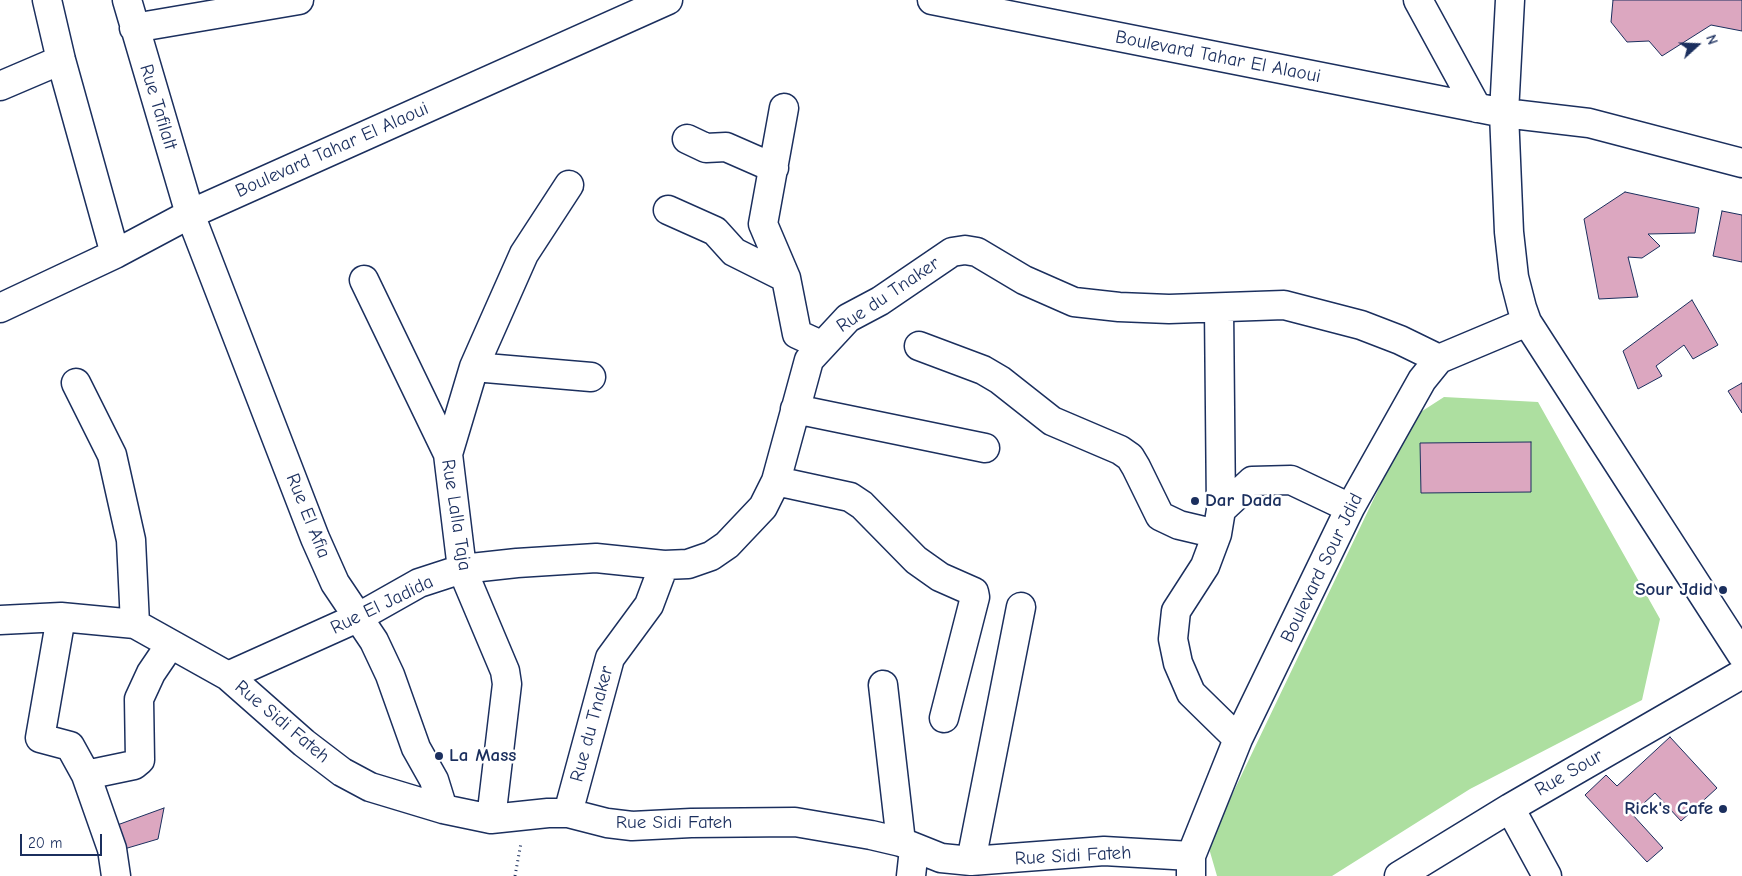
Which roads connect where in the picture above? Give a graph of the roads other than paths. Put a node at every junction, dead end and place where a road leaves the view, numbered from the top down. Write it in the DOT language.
graph roads {
  1 [pos="47,0"];
  2 [pos="127,0"];
  3 [pos="299,0"];
  4 [pos="668,0"];
  5 [pos="932,0"];
  6 [pos="1418,0"];
  7 [pos="1510,0"];
  8 [pos="134,28"];
  9 [pos="61,60"];
  10 [pos="0,86"];
  11 [pos="784,108"];
  12 [pos="1477,108"];
  13 [pos="1504,114"];
  14 [pos="687,139"];
  15 [pos="1742,163"];
  16 [pos="774,168"];
  17 [pos="568,185"];
  18 [pos="668,210"];
  19 [pos="190,214"];
  20 [pos="115,254"];
  21 [pos="786,278"];
  22 [pos="364,280"];
  23 [pos="0,308"];
  24 [pos="1220,308"];
  25 [pos="1528,322"];
  26 [pos="821,345"];
  27 [pos="919,346"];
  28 [pos="1439,360"];
  29 [pos="474,367"];
  30 [pos="591,377"];
  31 [pos="76,383"];
  32 [pos="795,409"];
  33 [pos="985,448"];
  34 [pos="448,454"];
  35 [pos="776,481"];
  36 [pos="1350,508"];
  37 [pos="1219,522"];
  38 [pos="664,565"];
  39 [pos="462,569"];
  40 [pos="1021,607"];
  41 [pos="61,617"];
  42 [pos="357,618"];
  43 [pos="0,620"];
  44 [pos="135,624"];
  45 [pos="170,645"];
  46 [pos="1742,655"];
  47 [pos="1742,674"];
  48 [pos="228,676"];
  49 [pos="883,685"];
  50 [pos="944,718"];
  51 [pos="1238,739"];
  52 [pos="86,775"];
  53 [pos="1510,808"];
  54 [pos="443,810"];
  55 [pos="568,813"];
  56 [pos="491,819"];
  57 [pos="908,846"];
  58 [pos="970,861"];
  59 [pos="1191,866"];
  60 [pos="998,868"];
  61 [pos="116,876"];
  62 [pos="911,876"];
  63 [pos="1399,876"];
  64 [pos="1547,876"];
  1 -- 9 [label="street"];
  2 -- 8 [label="street, Rue Tafilalt"];
  3 -- 8 [label="street"];
  4 -- 19 [label="street, Boulevard Tahar El Alaoui"];
  5 -- 12 [label="street, Boulevard Tahar El Alaoui"];
  6 -- 12 [label="street"];
  7 -- 13 [label="street"];
  8 -- 19 [label="street, Rue Tafilalt"];
  9 -- 10 [label="street"];
  9 -- 20 [label="street"];
  11 -- 16 [label="street"];
  12 -- 13 [label="street, Boulevard Tahar El Alaoui"];
  13 -- 15 [label="street, Boulevard Tahar El Alaoui"];
  13 -- 25 [label="street"];
  14 -- 16 [label="street"];
  16 -- 21 [label="street"];
  17 -- 29 [label="street"];
  18 -- 21 [label="street"];
  19 -- 20 [label="street, Boulevard Tahar El Alaoui"];
  19 -- 42 [label="street, Rue El Afia"];
  20 -- 23 [label="street, Boulevard Tahar El Alaoui"];
  21 -- 26 [label="street"];
  22 -- 34 [label="street, Rue Lalla Taja"];
  24 -- 26 [label="street, Rue du Tnaker"];
  24 -- 28 [label="street, Rue du Tnaker"];
  24 -- 37 [label="street"];
  25 -- 28 [label="street, Boulevard Sour Jdid"];
  25 -- 46 [label="street"];
  26 -- 32 [label="street, Rue du Tnaker"];
  27 -- 37 [label="street"];
  28 -- 36 [label="street, Boulevard Sour Jdid"];
  29 -- 30 [label="street"];
  29 -- 34 [label="street"];
  31 -- 44 [label="street"];
  32 -- 33 [label="street"];
  32 -- 35 [label="street, Rue du Tnaker"];
  34 -- 39 [label="street, Rue Lalla Taja"];
  35 -- 38 [label="street, Rue du Tnaker"];
  35 -- 50 [label="street"];
  36 -- 37 [label="street"];
  36 -- 51 [label="street, Boulevard Sour Jdid"];
  37 -- 51 [label="street"];
  38 -- 39 [label="street, Rue El Jadida"];
  38 -- 55 [label="street, Rue du Tnaker"];
  39 -- 42 [label="street, Rue El Jadida"];
  39 -- 56 [label="street, Rue Lalla Taja"];
  40 -- 58 [label="street"];
  41 -- 43 [label="street, Rue Sidi Fateh"];
  41 -- 44 [label="street, Rue Sidi Fateh"];
  41 -- 52 [label="street"];
  42 -- 48 [label="street, Rue El Jadida"];
  42 -- 54 [label="street, Rue El Afia"];
  44 -- 45 [label="street, Rue Sidi Fateh"];
  45 -- 48 [label="street, Rue Sidi Fateh"];
  45 -- 52 [label="street"];
  47 -- 53 [label="street, Rue Sour"];
  48 -- 54 [label="street, Rue Sidi Fateh"];
  49 -- 57 [label="street"];
  51 -- 59 [label="street, Boulevard Sour Jdid"];
  52 -- 61 [label="street"];
  53 -- 63 [label="street, Rue Sour"];
  53 -- 64 [label="street"];
  54 -- 56 [label="street, Rue Sidi Fateh"];
  55 -- 56 [label="street, Rue Sidi Fateh"];
  55 -- 57 [label="street, Rue Sidi Fateh"];
  57 -- 58 [label="street, Rue Sidi Fateh"];
  57 -- 62 [label="street"];
  58 -- 60 [label="street, Rue Sidi Fateh"];
  59 -- 60 [label="street, Rue Sidi Fateh"];
}
